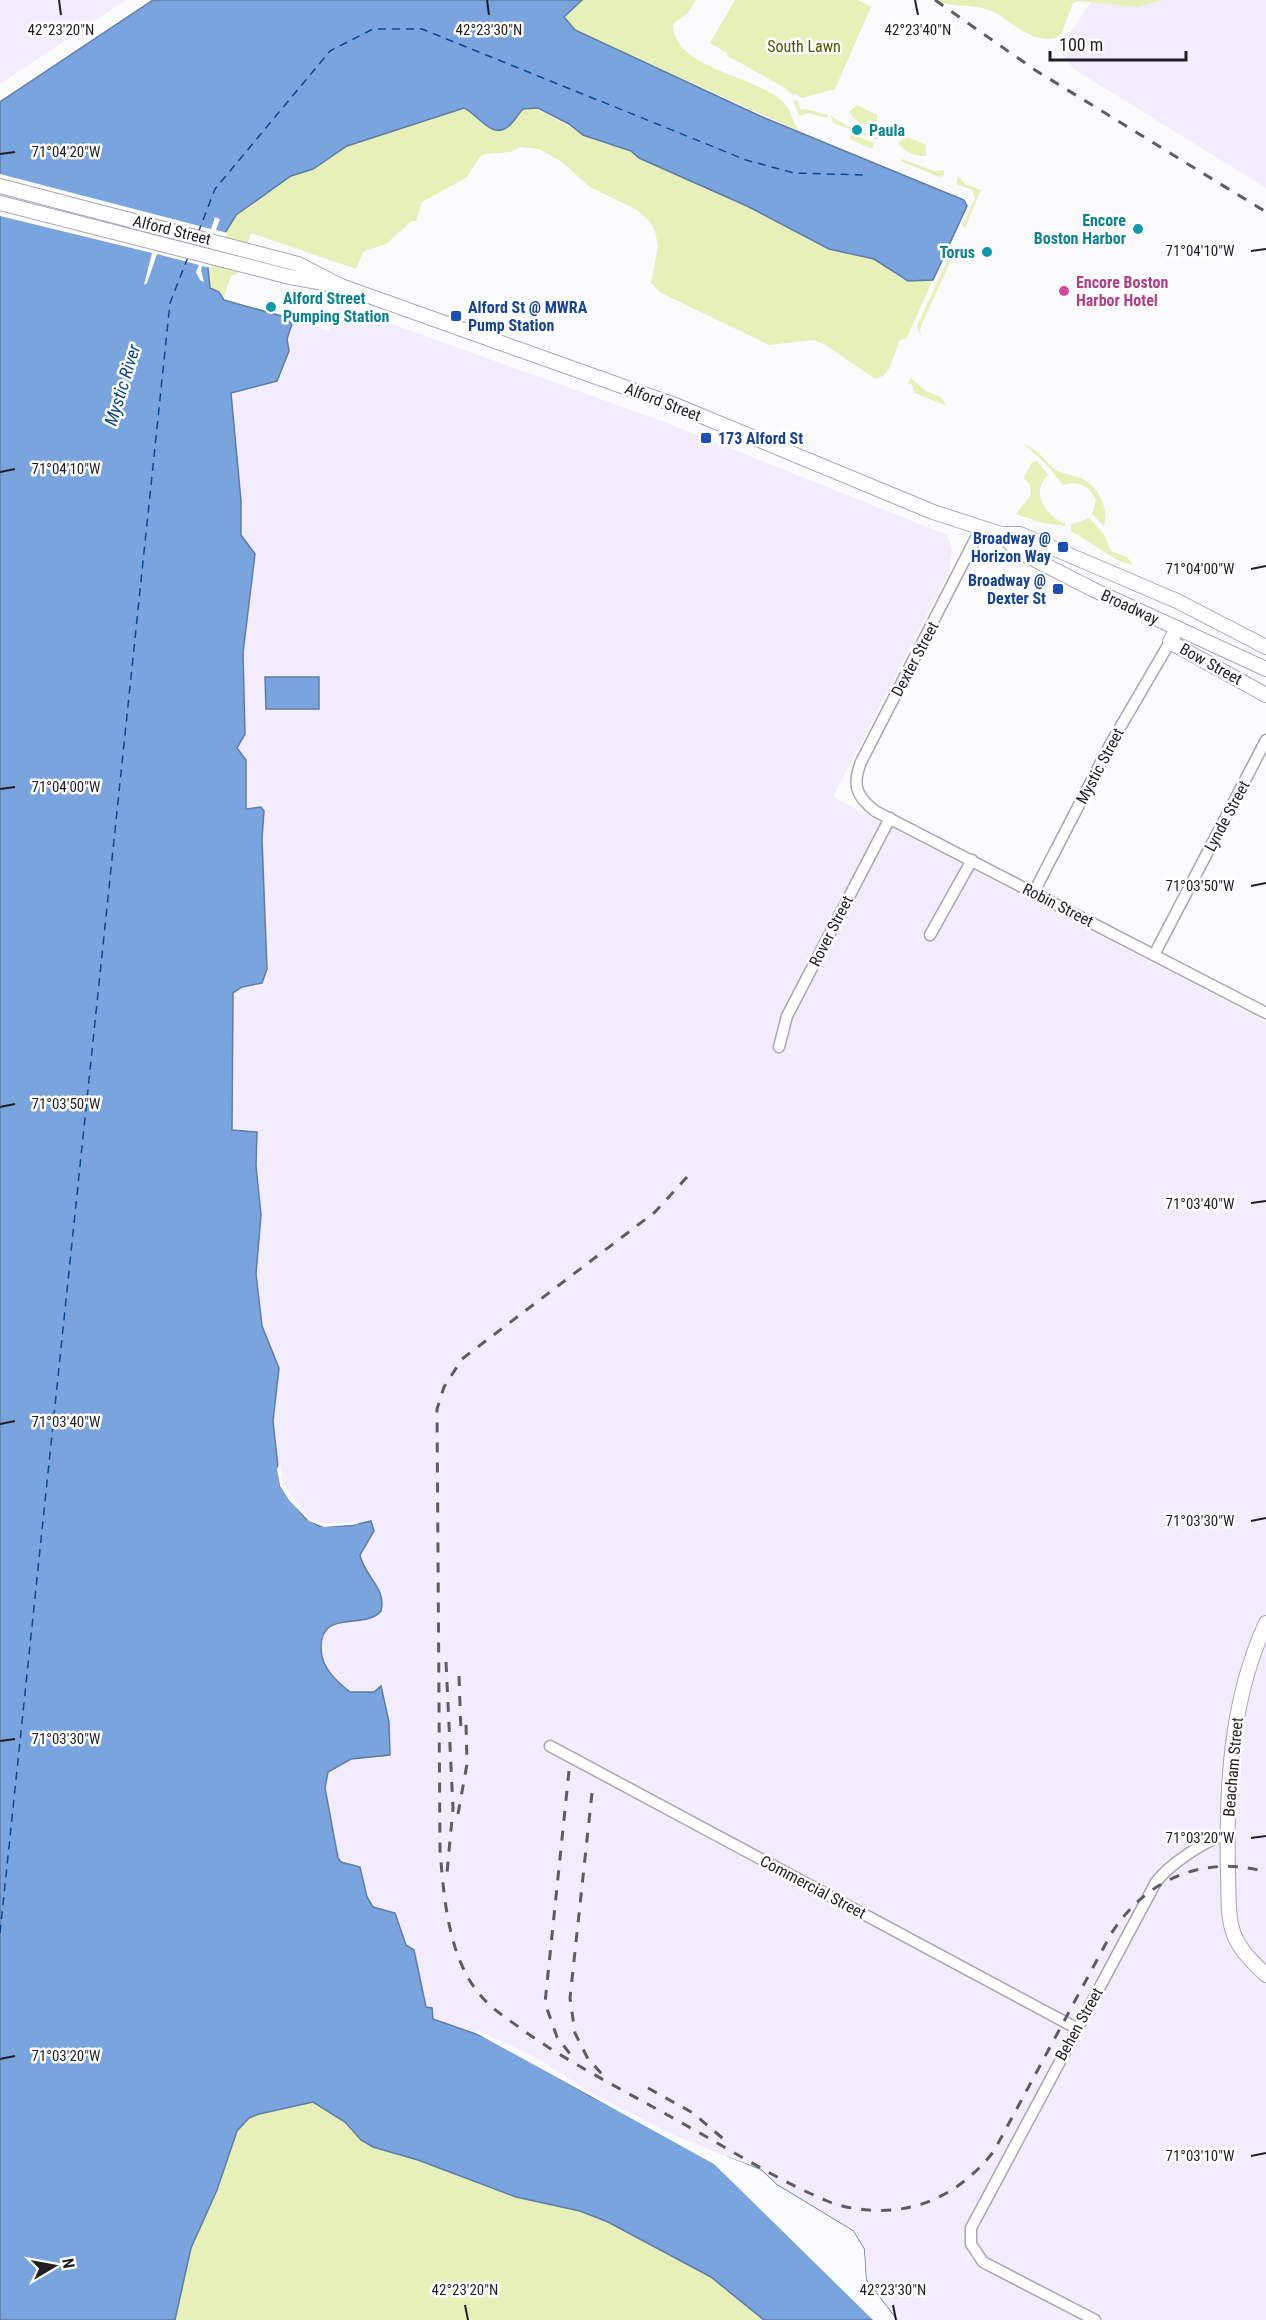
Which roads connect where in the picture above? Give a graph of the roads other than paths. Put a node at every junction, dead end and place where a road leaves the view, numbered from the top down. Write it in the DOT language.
graph roads {
  1 [pos="0,186"];
  2 [pos="0,203"];
  3 [pos="341,286"];
  4 [pos="981,528"];
  5 [pos="1001,534"];
  6 [pos="1177,628"];
  7 [pos="1170,642"];
  8 [pos="1266,647"];
  9 [pos="1266,669"];
  10 [pos="1266,694"];
  11 [pos="1266,741"];
  12 [pos="856,791"];
  13 [pos="891,818"];
  14 [pos="972,860"];
  15 [pos="1034,892"];
  16 [pos="930,935"];
  17 [pos="1154,955"];
  18 [pos="1266,1013"];
  19 [pos="779,1047"];
  20 [pos="1266,1623"];
  21 [pos="550,1746"];
  22 [pos="1227,1836"];
  23 [pos="1266,1975"];
  24 [pos="1076,2028"];
  25 [pos="1095,2320"];
  1 -- 3 [label="main road, Alford Street"];
  2 -- 3 [label="main road, Alford Street"];
  3 -- 4 [label="main road, Alford Street"];
  4 -- 5 [label="main road, Broadway"];
  4 -- 12 [label="street, Dexter Street"];
  5 -- 6 [label="main road, Broadway"];
  5 -- 8 [label="main road, Broadway"];
  6 -- 7 [label="main road, Bow Street"];
  6 -- 9 [label="main road, Broadway"];
  7 -- 10 [label="main road, Bow Street"];
  7 -- 15 [label="street, Mystic Street"];
  11 -- 17 [label="street, Lynde Street"];
  12 -- 13 [label="street, Robin Street"];
  13 -- 14 [label="street, Robin Street"];
  13 -- 19 [label="street, Rover Street"];
  14 -- 15 [label="street, Robin Street"];
  14 -- 16 [label="street"];
  15 -- 17 [label="street, Robin Street"];
  17 -- 18 [label="street, Robin Street"];
  20 -- 22 [label="main road, Beacham Street"];
  21 -- 24 [label="street, Commercial Street"];
  22 -- 23 [label="main road, Beacham Street"];
  22 -- 24 [label="street, Behen Street"];
  24 -- 25 [label="street, Behen Street"];
}
